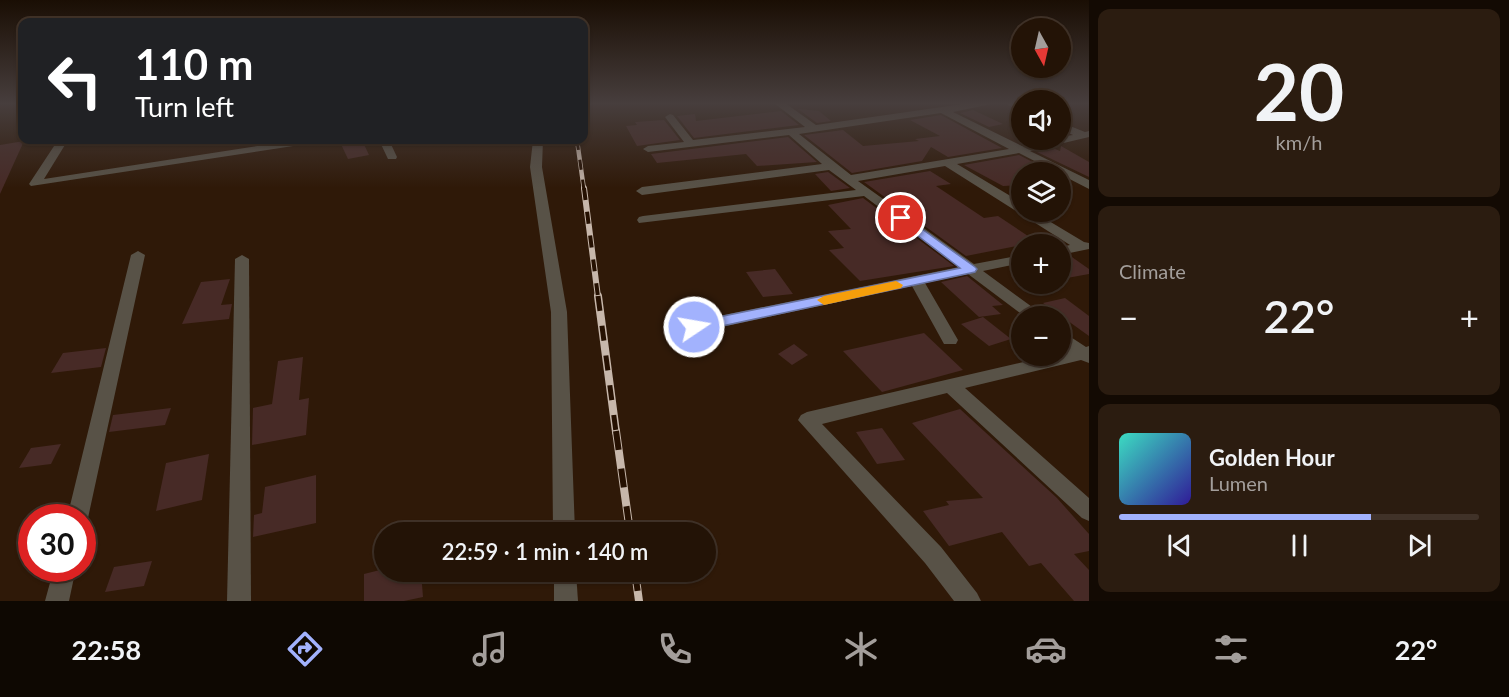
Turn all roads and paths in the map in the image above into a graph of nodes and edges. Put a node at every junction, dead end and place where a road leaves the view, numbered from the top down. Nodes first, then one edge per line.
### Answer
1 (681, 131) edge
2 (798, 131) edge
3 (983, 131) edge
4 (790, 132) junction
5 (1086, 135) edge
6 (1071, 138) edge
7 (690, 143) junction
8 (60, 144) edge
9 (270, 144) edge
10 (386, 144) edge
11 (538, 144) edge
12 (1011, 145) edge
13 (648, 149) dead end
14 (1020, 150) joint
15 (392, 157) dead end
16 (948, 163) junction
17 (831, 166) junction
18 (848, 179) junction
19 (1089, 185) edge
20 (642, 191) dead end
21 (866, 192) junction
22 (1011, 202) edge
23 (643, 220) dead end
24 (1044, 222) edge
25 (1086, 246) edge
26 (1071, 249) edge
27 (138, 255) dead end
28 (242, 259) dead end
29 (1011, 261) edge
30 (971, 269) junction
31 (917, 281) junction
32 (1021, 306) edge
33 (694, 327) dead end
34 (950, 340) dead end
35 (1071, 343) edge
36 (1087, 354) edge
37 (950, 385) junction
38 (80, 504) edge
39 (1089, 512) edge
40 (564, 522) edge
41 (62, 582) edge
42 (565, 582) edge
43 (57, 601) edge
44 (239, 601) edge
45 (566, 601) edge
46 (969, 601) edge

1 - 7 street
2 - 4 street
3 - 12 street
4 - 7 street
4 - 17 street
5 - 6 street
7 - 13 street
8 - 9 street
10 - 15 street
11 - 40 street
14 - 16 street
14 - 19 street
16 - 18 street
16 - 22 street
17 - 18 street
17 - 20 street
18 - 21 street
21 - 23 street
21 - 30 street
24 - 25 street
25 - 26 street
27 - 38 street
28 - 44 street
29 - 30 street
30 - 31 street
30 - 32 street
31 - 33 street
31 - 34 street
35 - 36 street
36 - 37 street
37 - 39 street
37 - 46 street
41 - 43 street
42 - 45 street

